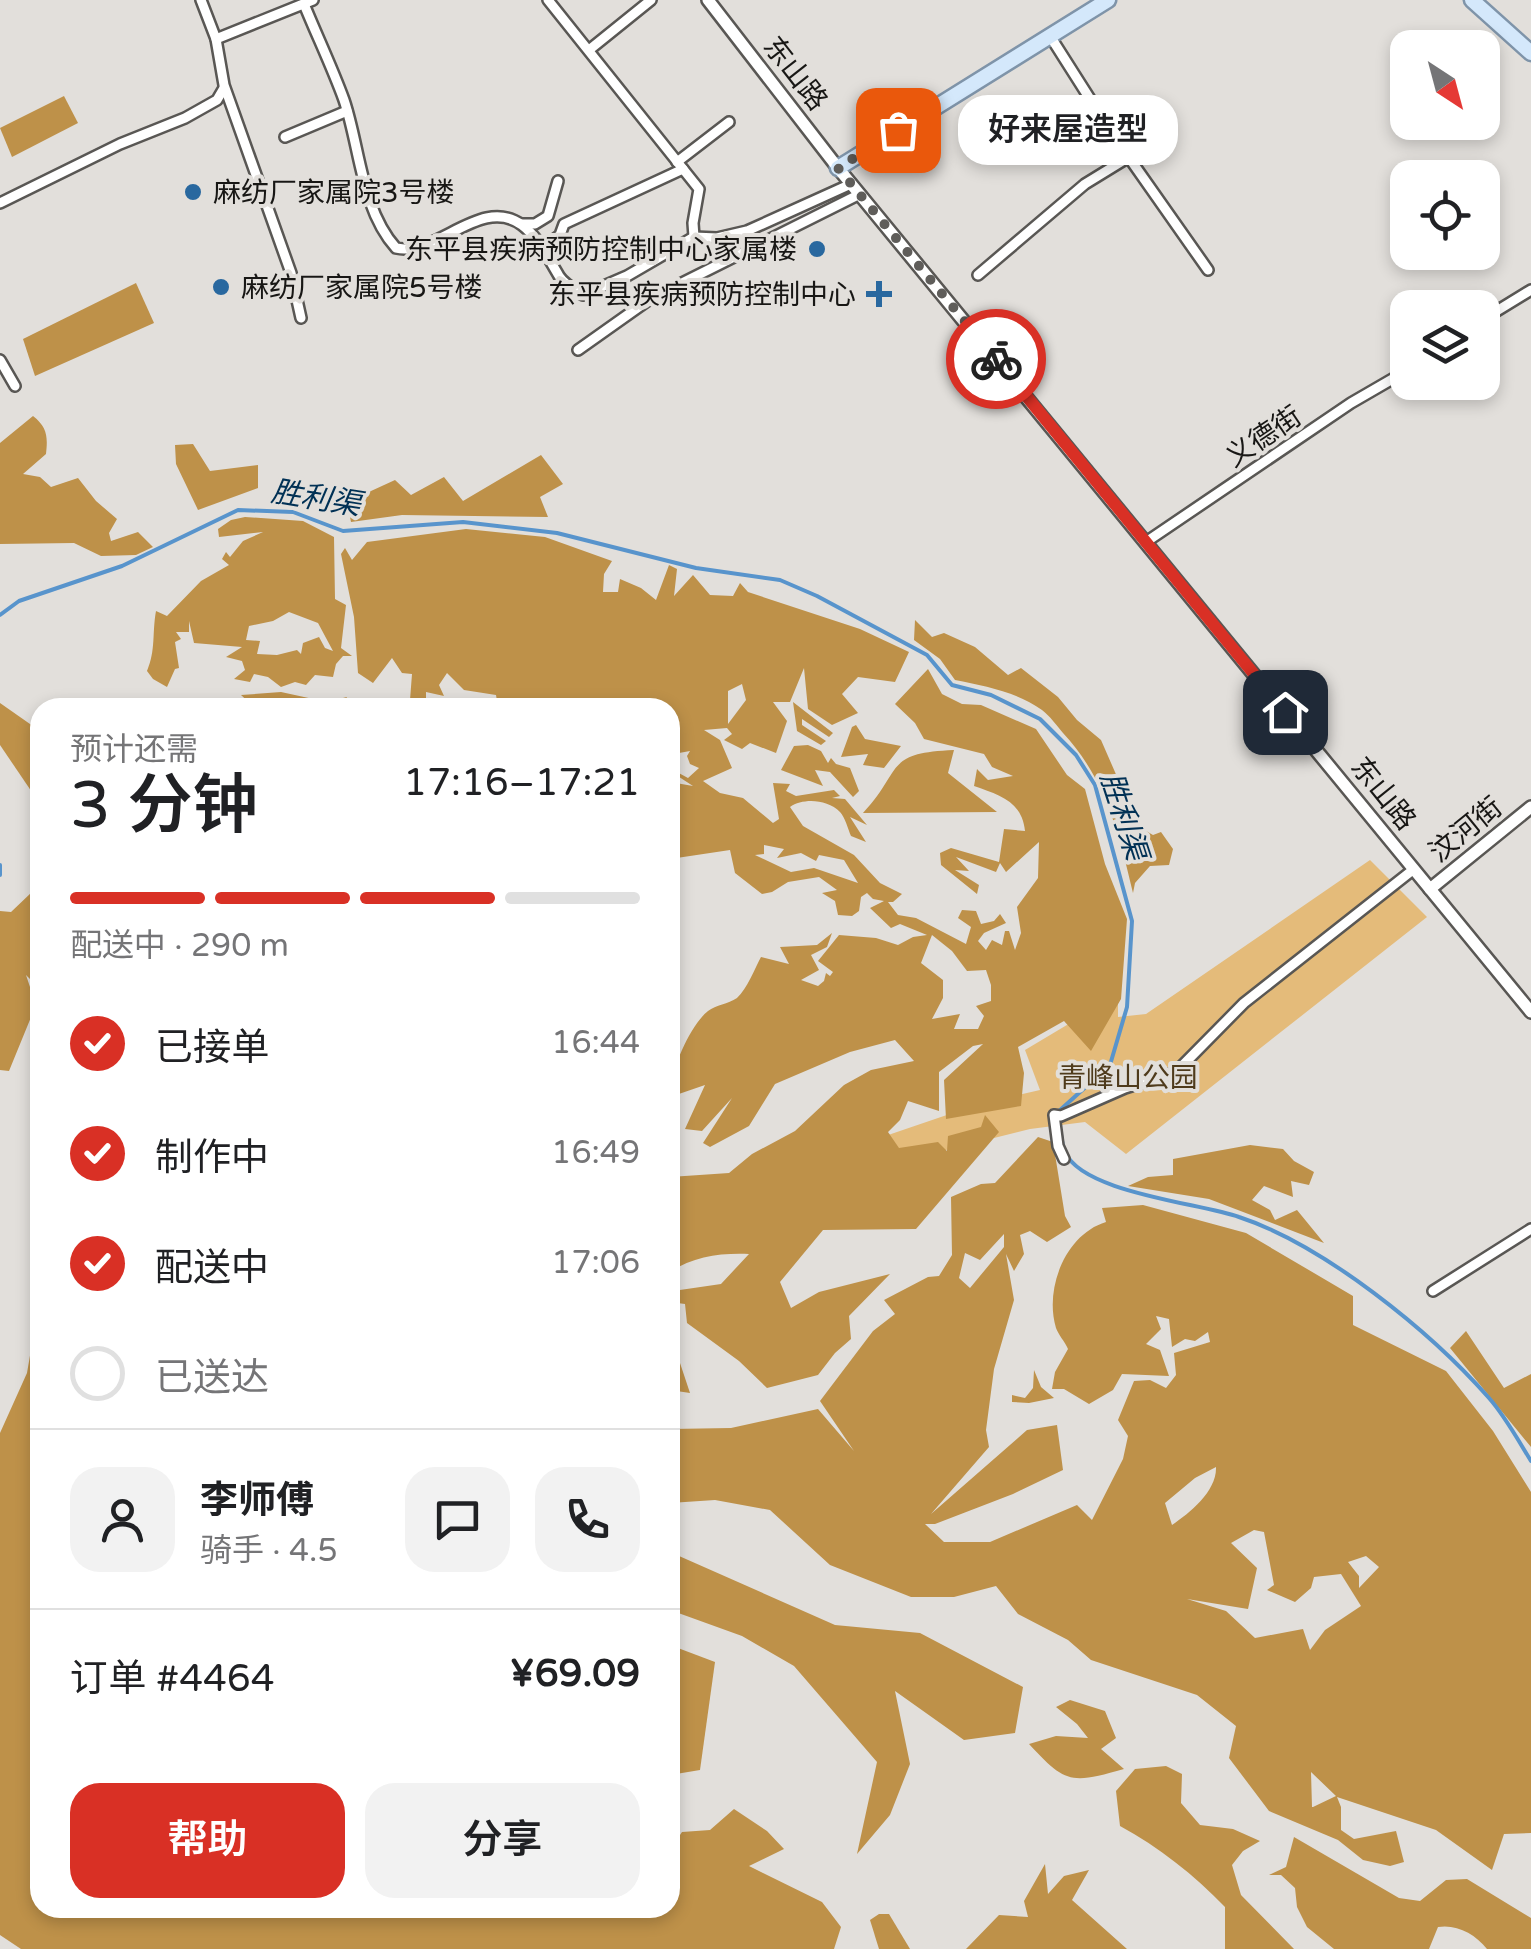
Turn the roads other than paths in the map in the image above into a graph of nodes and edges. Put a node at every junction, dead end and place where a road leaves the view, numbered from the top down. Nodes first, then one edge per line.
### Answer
1 (202, 0) edge
2 (548, 0) edge
3 (652, 0) edge
4 (708, 0) edge
5 (1108, 0) edge
6 (1472, 0) edge
7 (309, 2) edge
8 (1086, 5) edge
9 (1049, 34) junction
10 (216, 39) junction
11 (589, 50) junction
12 (1531, 53) edge
13 (224, 85) junction
14 (347, 111) junction
15 (729, 122) dead end
16 (285, 137) dead end
17 (1129, 157) junction
18 (680, 166) junction
19 (838, 168) junction
20 (558, 181) dead end
21 (856, 189) junction
22 (0, 203) edge
23 (522, 224) junction
24 (694, 236) junction
25 (548, 256) junction
26 (1208, 270) dead end
27 (978, 275) dead end
28 (1531, 290) edge
29 (1500, 309) edge
30 (301, 318) dead end
31 (578, 350) dead end
32 (0, 360) edge
33 (1390, 380) edge
34 (15, 386) dead end
35 (1146, 542) junction
36 (1531, 807) edge
37 (1414, 870) junction
38 (1430, 889) junction
39 (1531, 1012) edge
40 (1064, 1159) dead end
41 (1531, 1230) edge
42 (1433, 1291) dead end

1 - 10 street
2 - 11 street
3 - 11 street
4 - 19 street, 东山路
5 - 8 main road
6 - 12 main road
7 - 10 street
7 - 14 street
8 - 9 main road
9 - 17 street
9 - 19 main road
10 - 13 street
11 - 18 street
13 - 22 street
13 - 30 street
14 - 16 street
14 - 23 street
15 - 18 street
17 - 26 street
17 - 27 street
18 - 24 street
18 - 25 street
19 - 21 street, 东山路
20 - 23 street
21 - 24 street
21 - 31 street
21 - 35 street, 东山路
23 - 25 street
24 - 25 street
28 - 29 street
32 - 34 street
33 - 35 street, 义德街
35 - 37 street, 东山路
36 - 38 street, 汶河街
37 - 38 street, 东山路
37 - 40 street
38 - 39 street, 东山路
41 - 42 street

